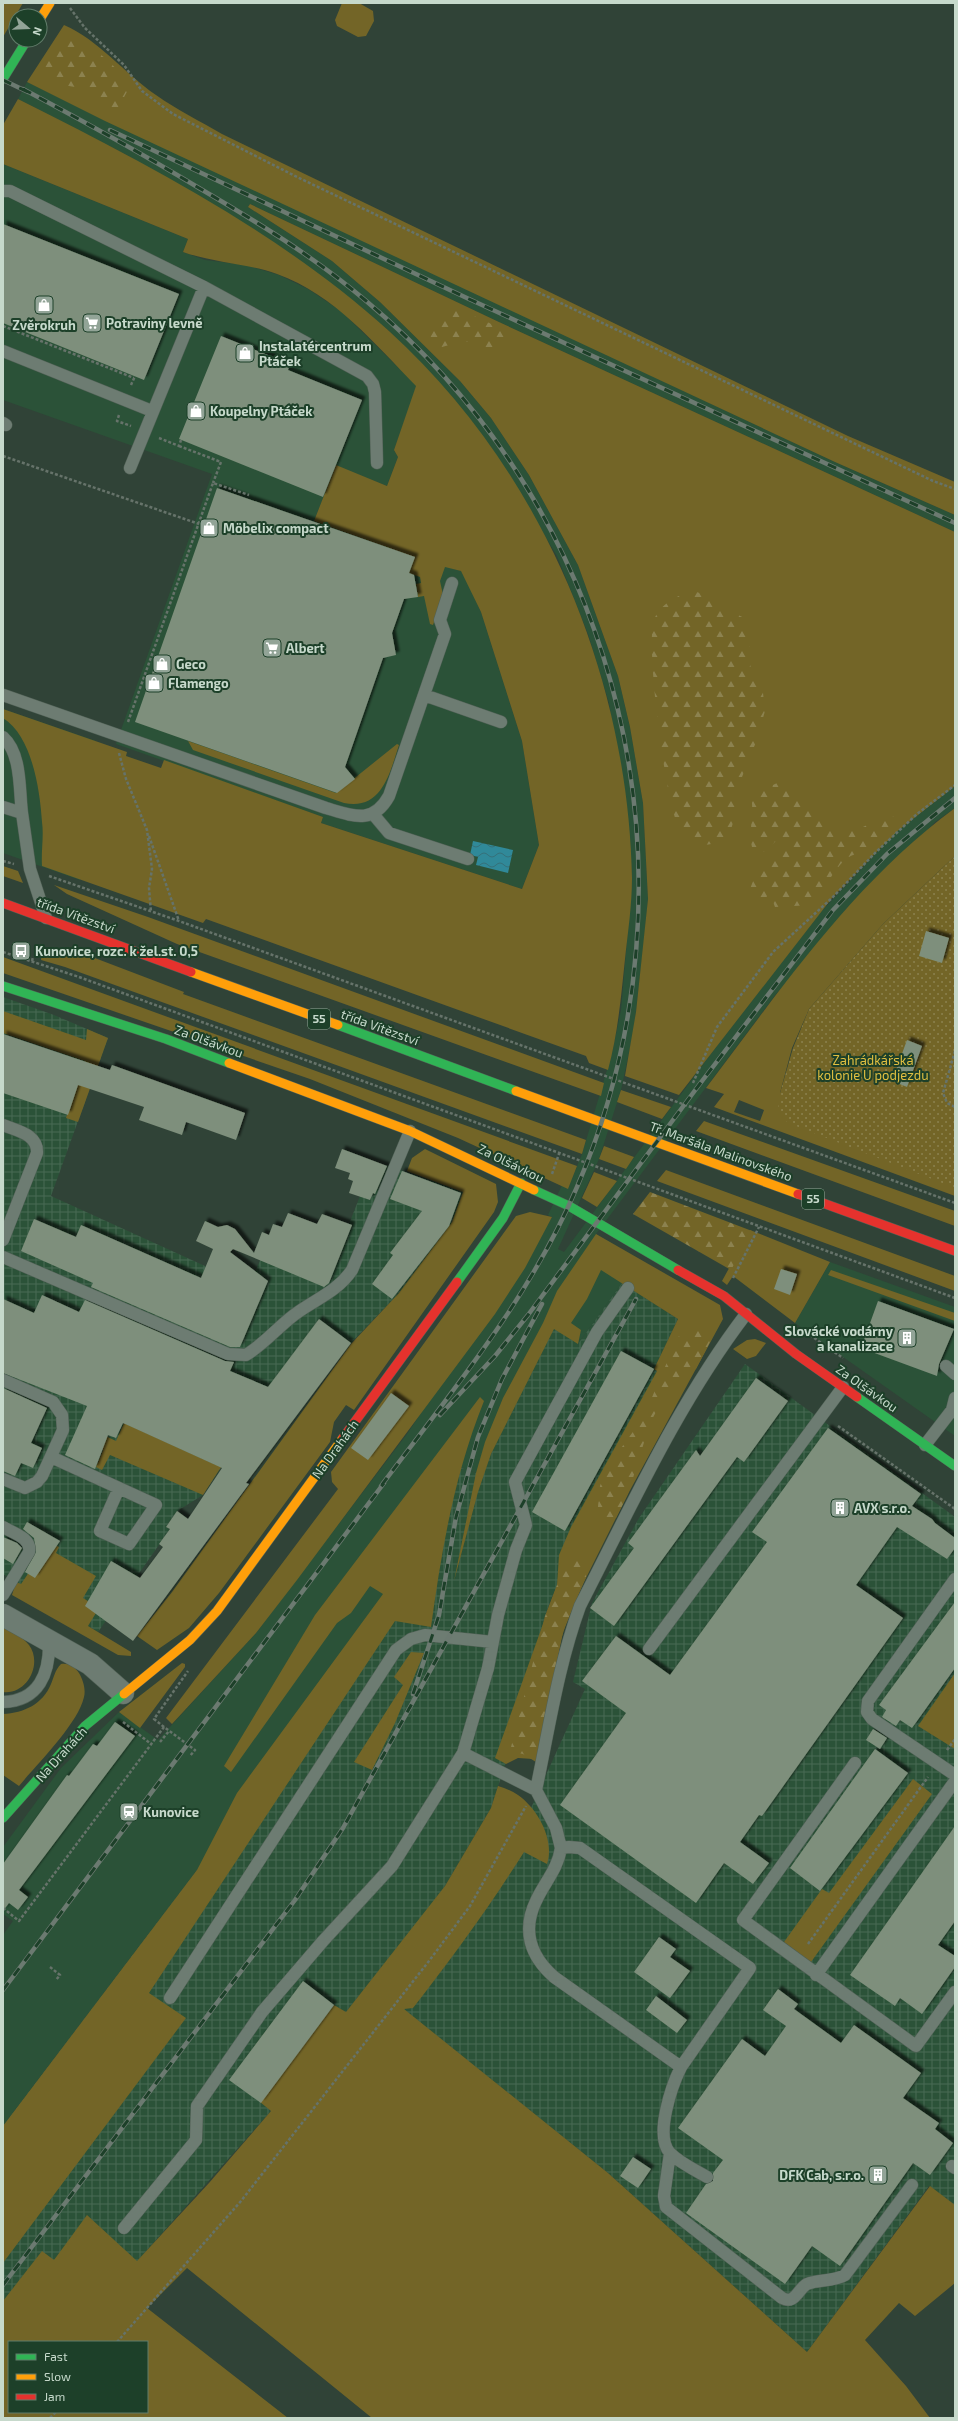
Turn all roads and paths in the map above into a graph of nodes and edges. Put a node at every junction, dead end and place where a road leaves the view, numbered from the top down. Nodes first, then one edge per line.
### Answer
1 (67, 5) dead end
2 (22, 48) edge
3 (3, 79) edge
4 (3, 191) edge
5 (204, 287) junction
6 (3, 326) edge
7 (3, 351) edge
8 (134, 378) dead end
9 (152, 412) junction
10 (178, 446) dead end
11 (3, 456) edge
12 (377, 463) dead end
13 (130, 468) dead end
14 (213, 483) junction
15 (955, 489) edge
16 (249, 495) dead end
17 (199, 524) junction
18 (452, 583) dead end
19 (3, 695) edge
20 (424, 695) junction
21 (501, 722) dead end
22 (3, 737) edge
23 (123, 737) junction
24 (955, 785) edge
25 (3, 807) edge
26 (22, 813) junction
27 (373, 814) junction
28 (147, 830) junction
29 (468, 859) dead end
30 (30, 869) junction
31 (3, 903) edge
32 (151, 912) junction
33 (46, 918) junction
34 (179, 921) junction
35 (3, 952) edge
36 (33, 957) dead end
37 (32, 961) junction
38 (3, 986) edge
39 (955, 1051) edge
40 (693, 1083) dead end
41 (955, 1107) edge
42 (3, 1125) edge
43 (410, 1131) junction
44 (635, 1134) joint
45 (559, 1154) junction
46 (550, 1180) dead end
47 (521, 1183) junction
48 (955, 1203) edge
49 (760, 1227) junction
50 (3, 1240) edge
51 (955, 1251) edge
52 (3, 1257) edge
53 (628, 1288) dead end
54 (724, 1296) junction
55 (955, 1298) edge
56 (746, 1314) junction
57 (3, 1380) edge
58 (843, 1387) junction
59 (955, 1398) edge
60 (954, 1411) edge
61 (838, 1426) dead end
62 (925, 1445) junction
63 (51, 1457) junction
64 (955, 1466) edge
65 (3, 1480) edge
66 (119, 1488) junction
67 (955, 1509) edge
68 (3, 1527) edge
69 (955, 1579) edge
70 (3, 1596) edge
71 (3, 1614) edge
72 (49, 1641) junction
73 (493, 1642) junction
74 (181, 1647) junction
75 (650, 1649) dead end
76 (123, 1693) junction
77 (3, 1702) edge
78 (106, 1708) junction
79 (164, 1727) junction
80 (169, 1731) junction
81 (955, 1739) edge
82 (160, 1742) dead end
83 (151, 1744) junction
84 (463, 1753) junction
85 (190, 1756) dead end
86 (855, 1763) dead end
87 (937, 1763) junction
88 (955, 1775) edge
89 (955, 1781) edge
90 (536, 1790) junction
91 (3, 1818) edge
92 (561, 1848) junction
93 (3, 1908) edge
94 (808, 1944) dead end
95 (50, 1967) dead end
96 (816, 1975) junction
97 (56, 1980) dead end
98 (955, 1992) edge
99 (170, 1998) dead end
100 (681, 2067) junction
101 (670, 2153) junction
102 (707, 2177) dead end
103 (912, 2185) dead end
104 (124, 2228) dead end
105 (118, 2341) edge

1 - 15 path
2 - 3 street
4 - 5 lane
5 - 9 lane
5 - 12 lane
6 - 8 path
7 - 9 lane
9 - 13 lane
10 - 14 path
11 - 17 path
14 - 16 path
14 - 17 path
17 - 23 path
18 - 20 lane
19 - 23 lane
20 - 21 lane
20 - 27 lane
22 - 26 lane
23 - 27 lane
23 - 28 path
24 - 40 path
25 - 26 lane
26 - 30 lane
27 - 29 lane
28 - 32 path
28 - 34 path
30 - 32 path
30 - 33 lane
31 - 33 street, třída Vítězství / 55
32 - 34 path
33 - 44 street, třída Vítězství / 55
34 - 48 path
35 - 37 path
36 - 37 path
37 - 45 path
38 - 43 street, Za Olšávkou
39 - 41 path
42 - 50 lane
43 - 47 street, Za Olšávkou
43 - 52 lane
44 - 51 street, Tř. Maršála Malinovského / 55
45 - 46 path
45 - 49 path
47 - 54 street, Za Olšávkou
47 - 74 street, Na Drahách
49 - 54 path
49 - 55 path
53 - 73 lane
54 - 56 street, Za Olšávkou
56 - 58 street, Za Olšávkou
56 - 90 lane
57 - 63 lane
58 - 62 street, Za Olšávkou
58 - 75 lane
59 - 60 lane
60 - 62 lane
61 - 67 path
62 - 64 street, Za Olšávkou
63 - 65 lane
63 - 66 lane
66 - 66 lane
68 - 70 lane
69 - 87 lane
71 - 72 street
72 - 76 street
72 - 77 lane
73 - 84 lane
73 - 99 lane
74 - 76 street, Na Drahách
74 - 79 path
76 - 78 street, Na Drahách
78 - 83 path
78 - 91 street, Na Drahách
79 - 80 path
79 - 83 path
80 - 82 path
80 - 85 path
81 - 87 path
83 - 93 path
84 - 90 lane
84 - 104 lane
86 - 96 lane
87 - 88 lane
87 - 94 path
89 - 96 lane
90 - 92 lane
90 - 105 path
92 - 100 lane
92 - 100 lane
95 - 97 path
96 - 98 lane
100 - 101 lane
101 - 102 lane
101 - 103 lane

